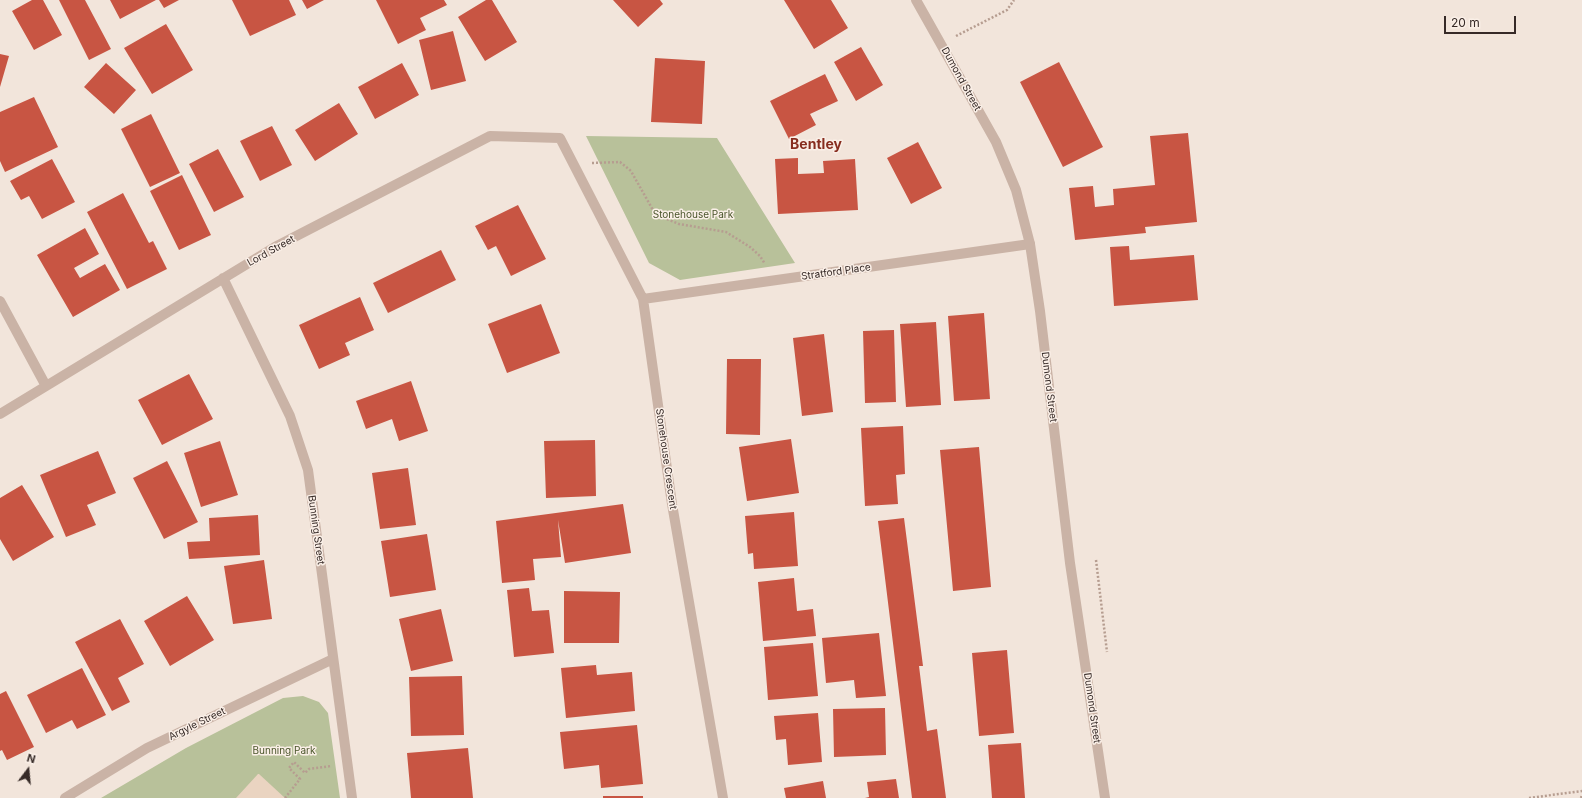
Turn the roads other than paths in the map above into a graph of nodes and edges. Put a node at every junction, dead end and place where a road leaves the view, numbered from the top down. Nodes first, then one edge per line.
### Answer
1 (916, 0) edge
2 (560, 138) joint
3 (1030, 244) junction
4 (223, 278) junction
5 (643, 299) junction
6 (0, 301) edge
7 (46, 386) junction
8 (0, 414) edge
9 (333, 658) junction
10 (66, 798) edge
11 (352, 798) edge
12 (722, 798) edge
13 (1105, 798) edge

1 - 3 street, Dumond Street
2 - 4 street, Lord Street
2 - 5 street, Stonehouse Crescent
3 - 5 street, Stratford Place
3 - 13 street, Dumond Street
4 - 7 street, Lord Street
4 - 9 street, Bunning Street
5 - 12 street, Stonehouse Crescent
6 - 7 street
7 - 8 street, Lord Street
9 - 10 street, Argyle Street
9 - 11 street, Bunning Street

